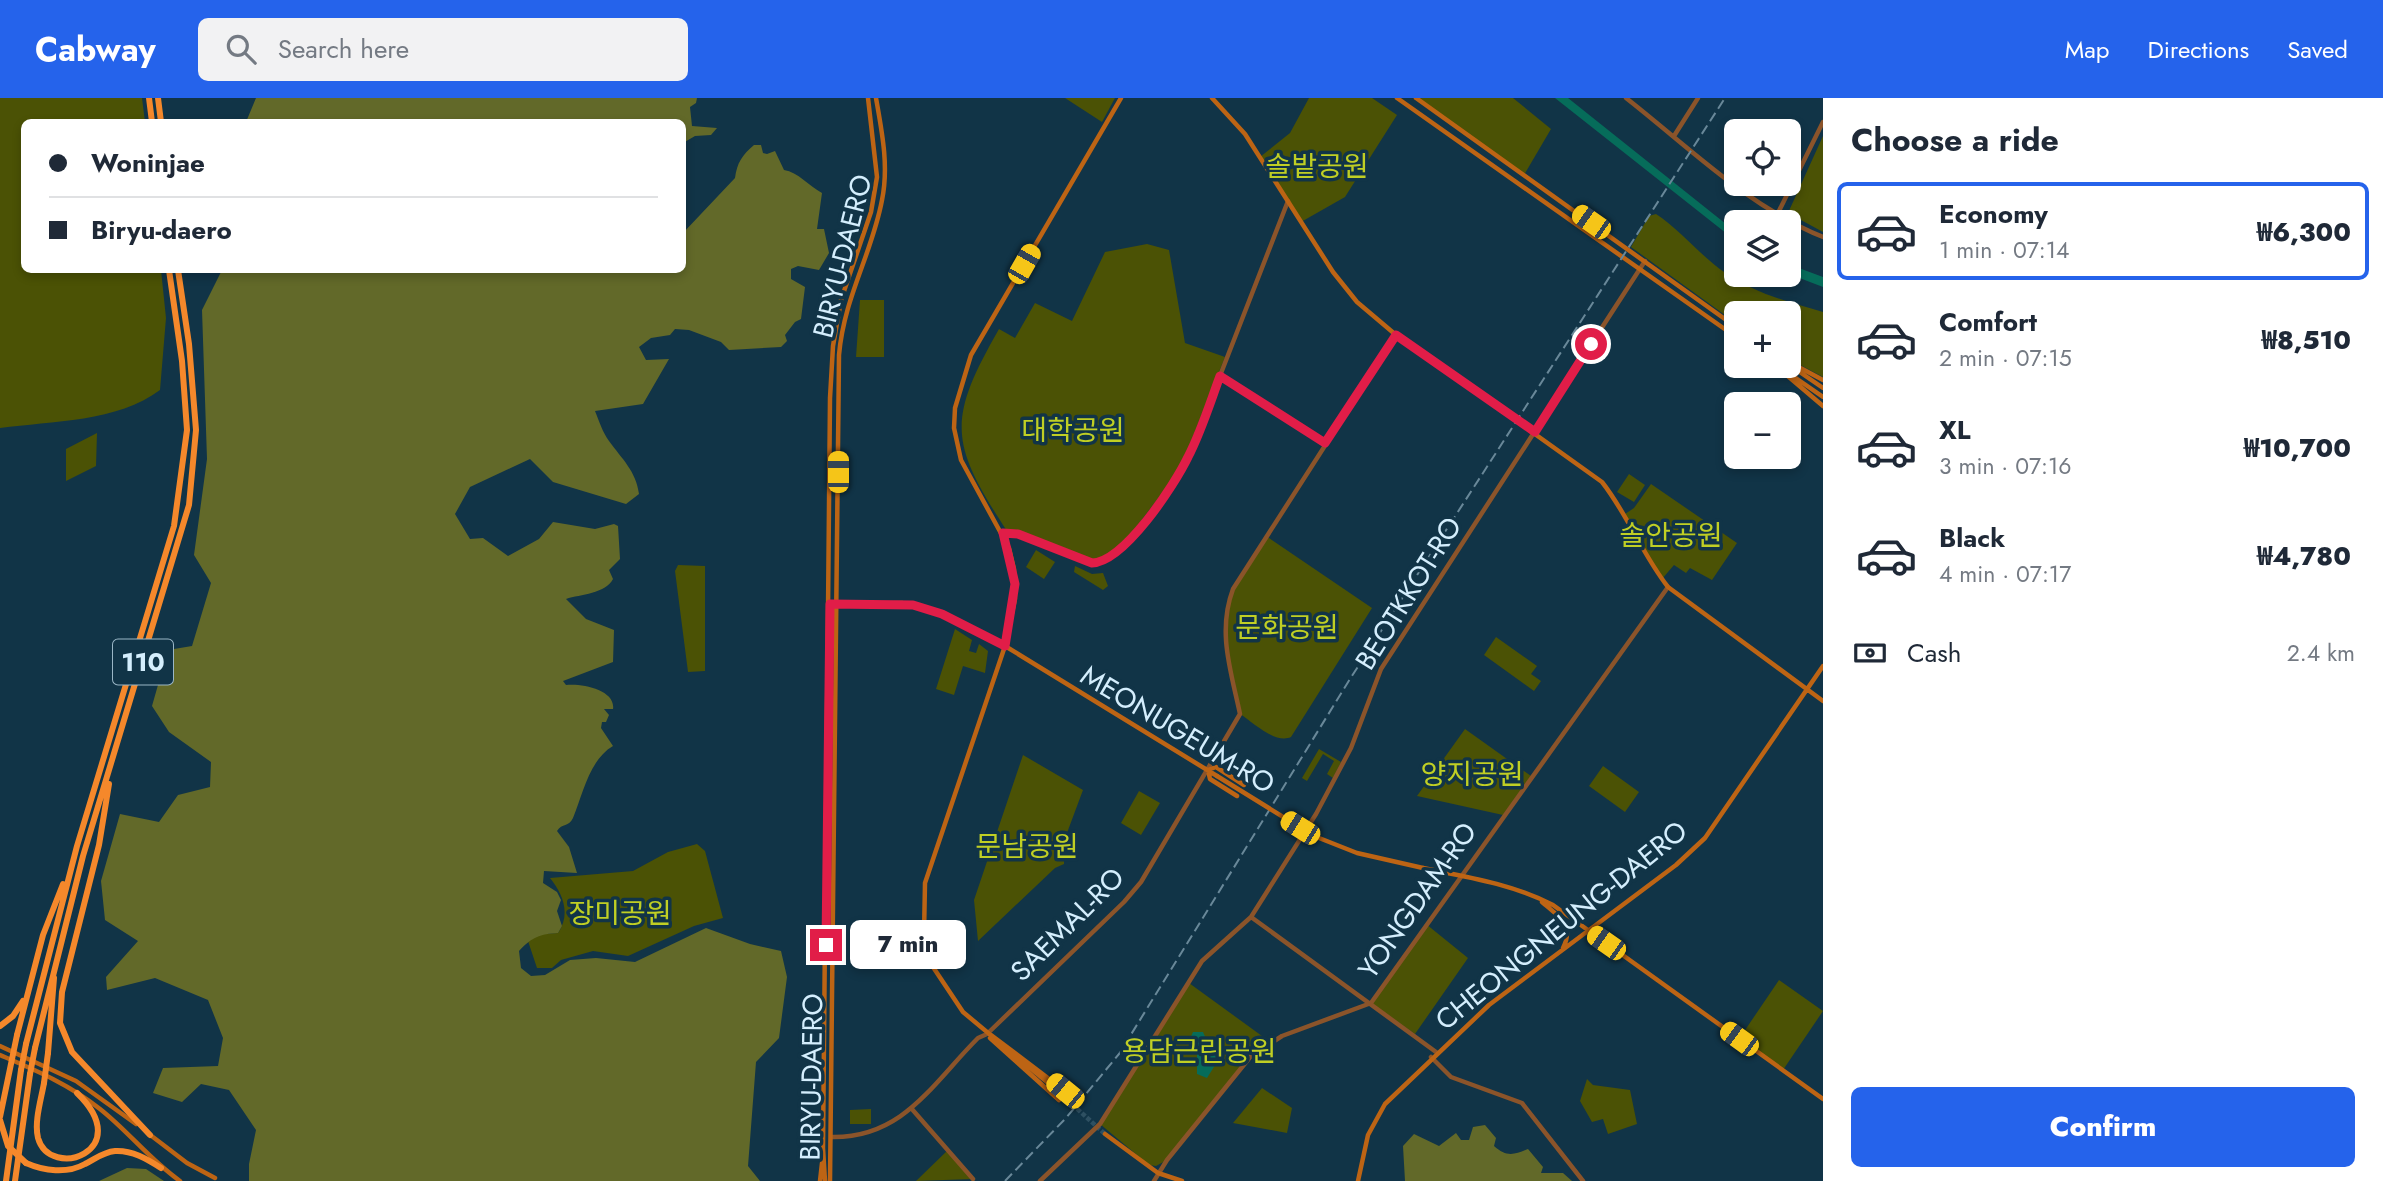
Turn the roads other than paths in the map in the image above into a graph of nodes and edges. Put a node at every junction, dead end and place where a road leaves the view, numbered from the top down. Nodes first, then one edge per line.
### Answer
1 (149, 98) edge
2 (158, 98) edge
3 (868, 98) edge
4 (876, 98) edge
5 (1121, 98) edge
6 (1212, 98) edge
7 (1397, 98) edge
8 (1416, 98) edge
9 (1626, 98) edge
10 (1698, 98) edge
11 (152, 119) edge
12 (161, 119) edge
13 (1823, 122) edge
14 (1674, 136) junction
15 (1288, 201) junction
16 (1770, 210) edge
17 (1779, 210) edge
18 (1801, 226) edge
19 (1823, 237) edge
20 (1645, 261) junction
21 (1639, 269) junction
22 (169, 273) edge
23 (178, 273) edge
24 (1724, 318) edge
25 (1724, 329) edge
26 (1396, 335) junction
27 (1801, 369) edge
28 (1801, 373) edge
29 (1220, 376) junction
30 (1791, 378) edge
31 (1795, 378) edge
32 (1823, 380) edge
33 (1823, 388) edge
34 (1823, 397) edge
35 (1823, 406) edge
36 (1535, 432) junction
37 (1325, 443) junction
38 (1003, 533) junction
39 (1668, 587) junction
40 (830, 604) junction
41 (838, 604) junction
42 (1005, 646) junction
43 (1823, 666) edge
44 (1807, 690) junction
45 (1823, 701) edge
46 (112, 765) junction
47 (1208, 769) junction
48 (1244, 785) dead end
49 (1237, 796) dead end
50 (77, 846) junction
51 (1460, 875) junction
52 (1537, 896) junction
53 (1251, 916) junction
54 (1588, 931) junction
55 (1562, 950) junction
56 (57, 955) junction
57 (31, 983) junction
58 (1371, 1003) junction
59 (0, 1026) edge
60 (987, 1034) junction
61 (0, 1046) edge
62 (1436, 1052) junction
63 (0, 1055) edge
64 (1431, 1057) junction
65 (1052, 1087) tunnel mouth
66 (1065, 1091) dead end
67 (78, 1093) junction
68 (1823, 1099) edge
69 (1059, 1100) dead end
70 (911, 1108) junction
71 (0, 1118) edge
72 (1105, 1134) tunnel mouth
73 (150, 1135) junction
74 (832, 1137) junction
75 (161, 1168) junction
76 (1158, 1173) junction
77 (215, 1178) dead end
78 (973, 1179) edge
79 (6, 1181) edge
80 (15, 1181) edge
81 (180, 1181) edge
82 (827, 1181) edge
83 (1040, 1181) edge
84 (1154, 1181) edge
85 (1182, 1181) edge
86 (1358, 1181) edge
87 (1583, 1181) edge

1 - 11 highway
2 - 12 highway
3 - 40 main road, BIRYU-DAERO
4 - 41 main road, BIRYU-DAERO
5 - 38 main road
6 - 15 main road
7 - 21 main road
8 - 20 main road
9 - 14 street
10 - 14 street
13 - 17 street
14 - 16 street
15 - 26 main road
15 - 29 street
18 - 19 street
20 - 21 street, BEOTKKOT-RO
20 - 24 main road
21 - 25 main road
21 - 36 street, BEOTKKOT-RO
22 - 50 highway, 110
23 - 46 highway, 110
26 - 36 main road
26 - 37 street, SAEMAL-RO
27 - 32 main road
28 - 33 main road
29 - 37 street
29 - 38 street
30 - 35 main road
31 - 34 main road
36 - 39 main road
36 - 53 street, BEOTKKOT-RO
37 - 47 street, SAEMAL-RO
38 - 42 main road
39 - 44 main road
39 - 51 street, YONGDAM-RO
40 - 41 main road, MEONUGEUM-RO
40 - 82 main road, BIRYU-DAERO
41 - 42 main road, MEONUGEUM-RO
41 - 74 main road, BIRYU-DAERO
42 - 47 main road, MEONUGEUM-RO
42 - 60 main road
43 - 44 main road, CHEONGNEUNG-DAERO
44 - 45 main road
44 - 54 main road, CHEONGNEUNG-DAERO
46 - 56 highway, 110
46 - 73 highway
47 - 48 main road
47 - 49 main road
47 - 51 main road, MEONUGEUM-RO, bridge
47 - 60 street, SAEMAL-RO
50 - 57 highway
50 - 79 highway, 110, bridge
51 - 52 main road, MEONUGEUM-RO
51 - 58 street, YONGDAM-RO
52 - 54 main road, MEONUGEUM-RO
52 - 55 main road
53 - 58 street
53 - 83 street, BEOTKKOT-RO
54 - 55 main road, CHEONGNEUNG-DAERO
54 - 68 main road, MEONUGEUM-RO
55 - 62 main road, CHEONGNEUNG-DAERO
56 - 67 highway, bridge
56 - 80 highway, 110, bridge
57 - 59 highway
57 - 71 highway, bridge
58 - 62 street
58 - 76 street, YONGDAM-RO
60 - 65 main road
60 - 66 main road
60 - 69 main road
60 - 70 street, SAEMAL-RO
61 - 73 main road
62 - 64 main road, CHEONGNEUNG-DAERO
63 - 67 main road
64 - 86 main road, CHEONGNEUNG-DAERO
64 - 87 street
67 - 75 main road
70 - 74 street, SAEMAL-RO
70 - 78 street
71 - 75 highway, bridge
72 - 76 main road
73 - 77 main road
74 - 82 main road, BIRYU-DAERO
75 - 81 main road
76 - 84 street, YONGDAM-RO
76 - 85 main road

